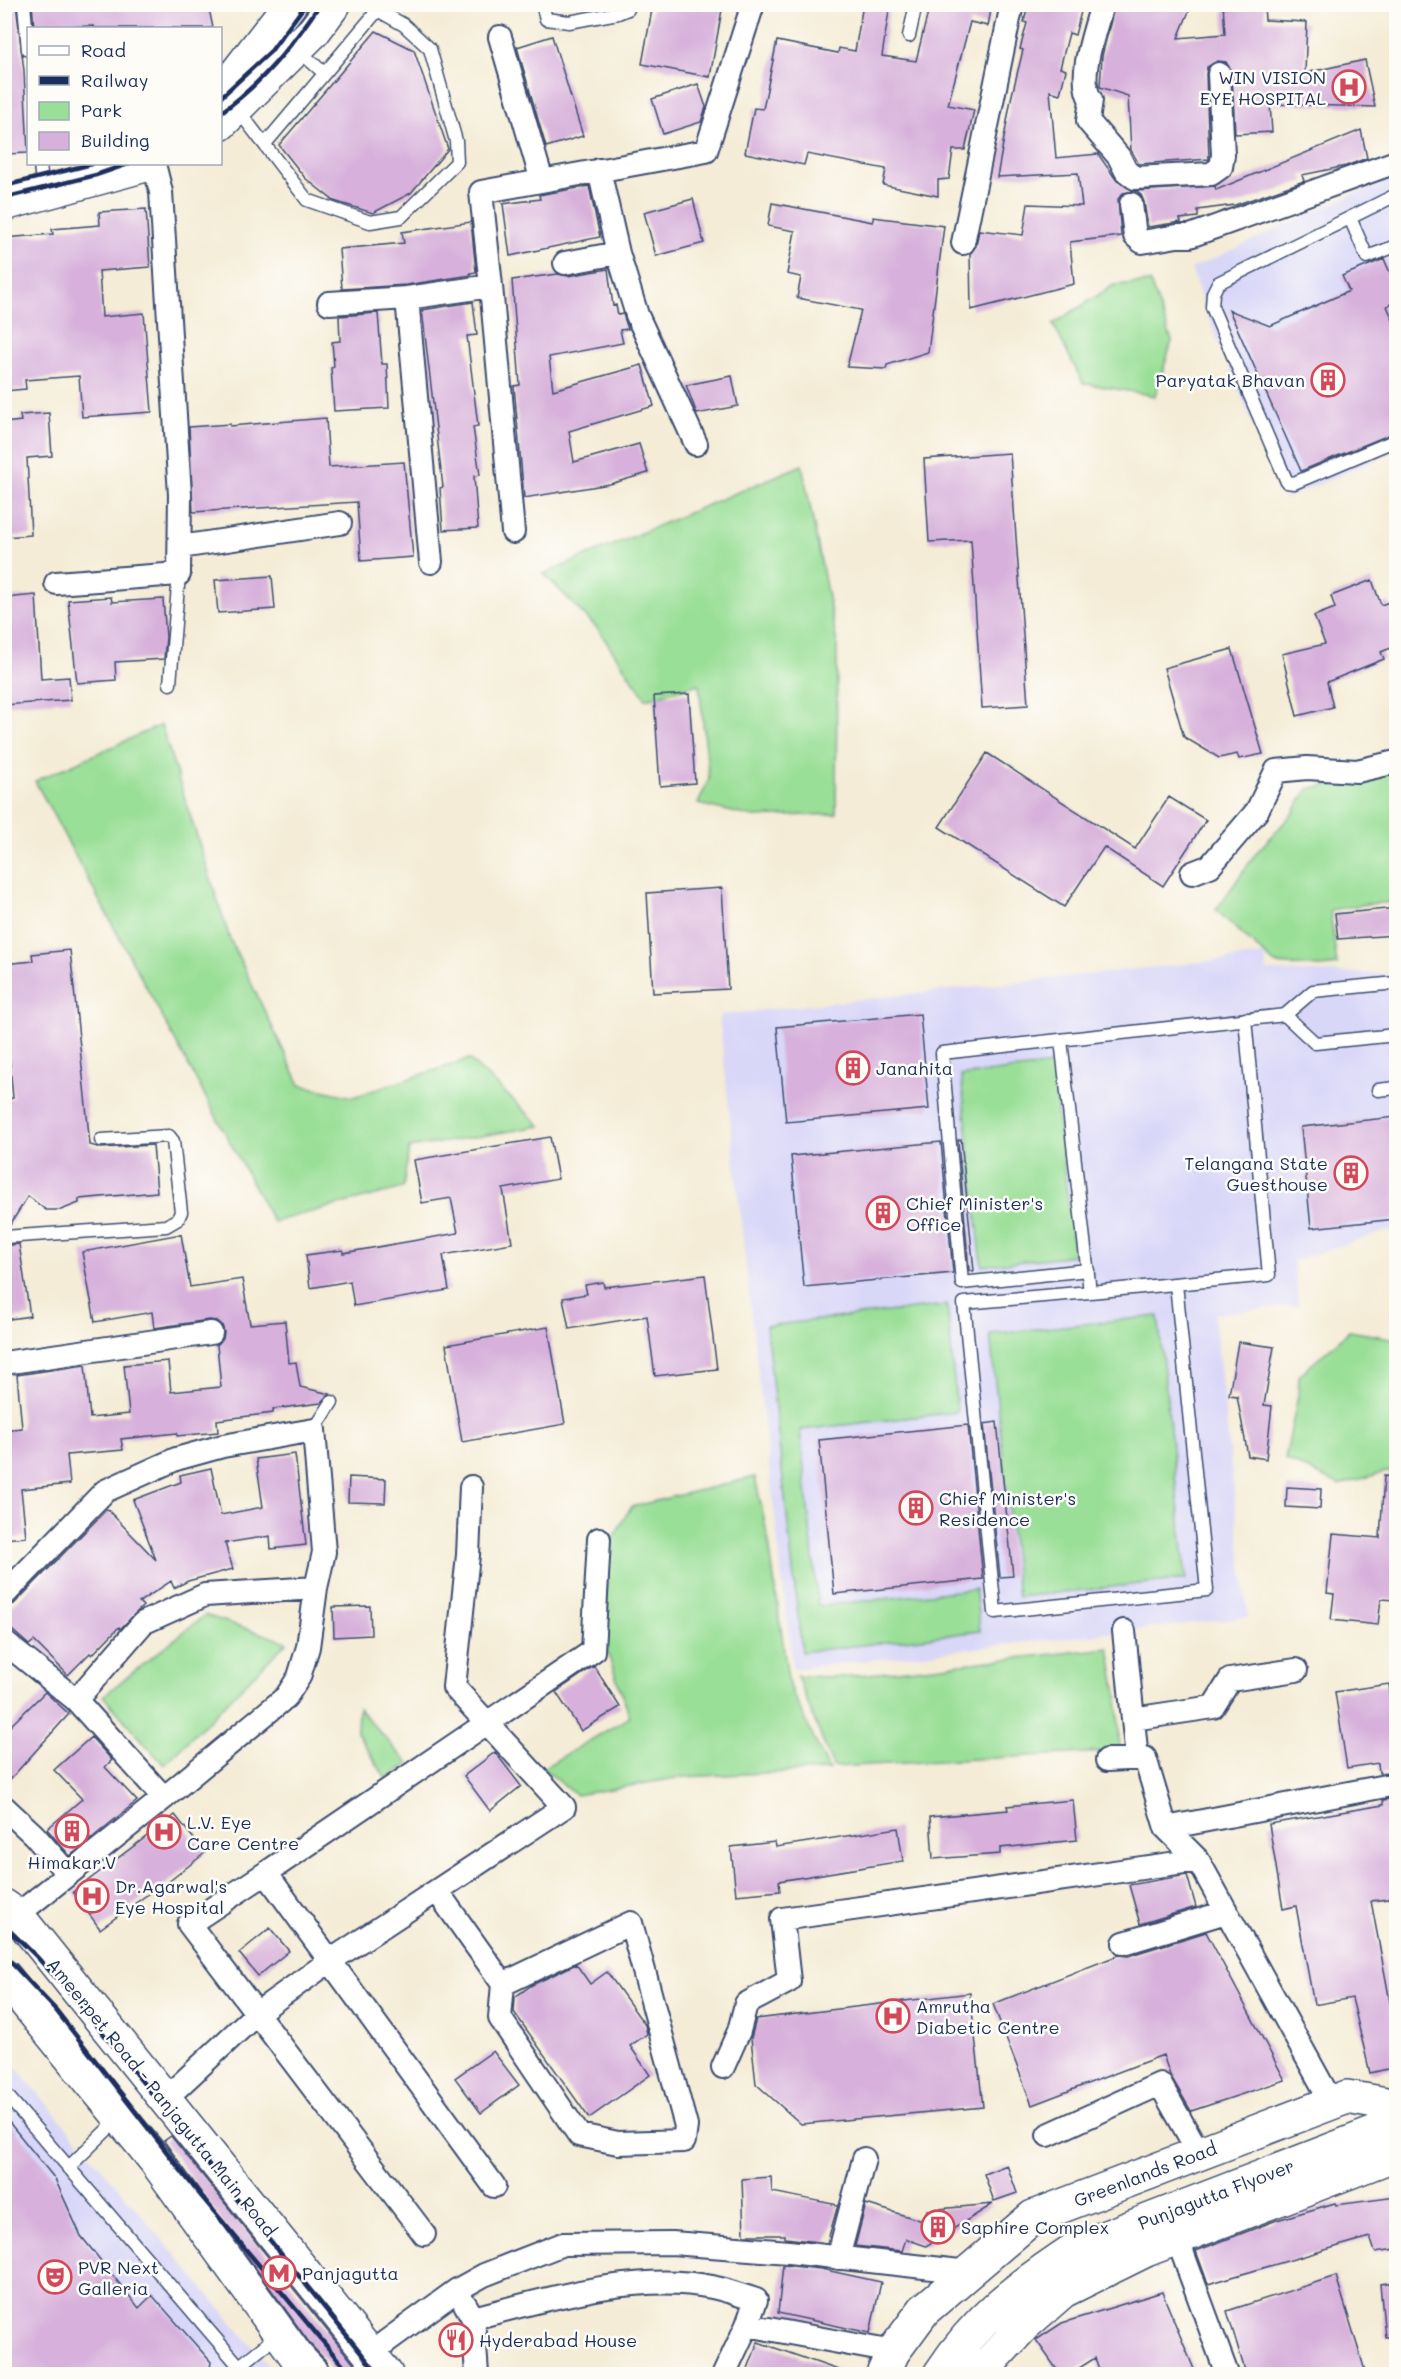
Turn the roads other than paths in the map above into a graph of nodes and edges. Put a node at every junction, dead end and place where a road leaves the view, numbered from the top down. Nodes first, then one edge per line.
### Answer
1 (24, 4) edge
2 (290, 4) edge
3 (334, 4) edge
4 (542, 4) edge
5 (628, 4) edge
6 (753, 4) edge
7 (916, 4) edge
8 (1012, 4) edge
9 (1102, 4) edge
10 (372, 7) edge
11 (909, 36) dead end
12 (500, 37) dead end
13 (27, 38) edge
14 (297, 48) junction
15 (324, 73) junction
16 (1219, 74) dead end
17 (226, 108) edge
18 (265, 144) junction
19 (1396, 162) edge
20 (145, 165) edge
21 (154, 165) edge
22 (50, 167) edge
23 (599, 170) junction
24 (542, 181) junction
25 (4, 182) edge
26 (1396, 195) edge
27 (4, 204) edge
28 (1131, 204) dead end
29 (1350, 218) junction
30 (963, 243) dead end
31 (1396, 246) edge
32 (618, 253) junction
33 (565, 263) dead end
34 (491, 286) junction
35 (407, 298) junction
36 (329, 303) dead end
37 (1396, 440) edge
38 (696, 444) dead end
39 (340, 523) dead end
40 (513, 532) dead end
41 (180, 547) junction
42 (431, 562) dead end
43 (179, 574) junction
44 (56, 583) dead end
45 (170, 684) dead end
46 (1396, 762) edge
47 (1192, 873) dead end
48 (1396, 983) edge
49 (1285, 1015) junction
50 (1245, 1019) junction
51 (1396, 1035) edge
52 (1061, 1040) junction
53 (1396, 1088) edge
54 (1378, 1090) dead end
55 (101, 1140) dead end
56 (4, 1237) edge
57 (1088, 1270) junction
58 (1176, 1284) junction
59 (1090, 1292) junction
60 (211, 1333) dead end
61 (4, 1363) edge
62 (332, 1402) dead end
63 (314, 1430) junction
64 (471, 1487) dead end
65 (599, 1539) dead end
66 (316, 1588) junction
67 (4, 1595) edge
68 (1124, 1631) dead end
69 (4, 1641) edge
70 (1296, 1670) dead end
71 (76, 1700) junction
72 (1133, 1719) junction
73 (488, 1724) junction
74 (1137, 1759) junction
75 (1107, 1760) dead end
76 (1396, 1784) edge
77 (164, 1798) junction
78 (4, 1807) edge
79 (1166, 1828) junction
80 (1198, 1860) junction
81 (266, 1873) junction
82 (68, 1874) junction
83 (436, 1891) junction
84 (10, 1910) edge
85 (1226, 1912) junction
86 (1125, 1943) dead end
87 (330, 1961) junction
88 (4, 1976) edge
89 (503, 1984) junction
90 (257, 2013) junction
91 (723, 2067) dead end
92 (4, 2092) edge
93 (164, 2100) junction
94 (1332, 2103) junction
95 (1393, 2110) edge
96 (121, 2116) junction
97 (1048, 2135) dead end
98 (1199, 2153) junction
99 (1396, 2154) edge
100 (864, 2159) dead end
101 (68, 2168) junction
102 (494, 2186) dead end
103 (424, 2234) dead end
104 (1177, 2238) junction
105 (838, 2258) junction
106 (969, 2272) junction
107 (457, 2290) junction
108 (473, 2318) junction
109 (747, 2325) junction
110 (280, 2333) junction
111 (377, 2364) edge
112 (894, 2367) edge
113 (239, 2372) edge
114 (313, 2374) edge
115 (477, 2374) edge
116 (724, 2374) edge
117 (940, 2374) edge
118 (979, 2374) edge
119 (1227, 2374) edge

1 - 13 lane
2 - 17 main road
3 - 14 main road
4 - 5 lane
6 - 23 street
7 - 11 lane
8 - 30 street
9 - 16 street
10 - 15 lane
10 - 18 lane
12 - 24 street
14 - 15 lane
14 - 17 main road
15 - 18 lane
17 - 18 lane
19 - 28 street
20 - 27 main road
21 - 41 street
22 - 25 main road
23 - 24 street
23 - 32 street
24 - 34 street
26 - 29 lane
29 - 31 lane
29 - 37 lane
32 - 33 street
32 - 38 street
34 - 35 street
34 - 40 street
35 - 36 street
35 - 42 street
39 - 41 street
41 - 43 street
43 - 44 street
43 - 45 lane
46 - 47 street
48 - 49 lane
49 - 50 lane
49 - 51 lane
50 - 52 lane
50 - 58 lane
52 - 57 lane
52 - 57 lane
53 - 54 lane
55 - 56 lane
57 - 59 lane
58 - 59 lane
58 - 59 lane
60 - 61 street
62 - 63 lane
63 - 66 street
63 - 67 street
64 - 73 street
65 - 73 street
66 - 71 street
66 - 77 street
68 - 72 street
69 - 71 street
70 - 72 street
71 - 77 street
72 - 74 street
73 - 81 street
73 - 83 street
74 - 75 street
74 - 79 street
76 - 79 street
77 - 82 street
78 - 82 street
79 - 80 street
80 - 85 street
80 - 91 street
81 - 87 street
81 - 90 street
82 - 84 street
83 - 87 street
83 - 89 street
84 - 93 main road, Ameerpet Road - Panjagutta Main Road
85 - 86 street
85 - 94 street
87 - 90 street
87 - 102 street
88 - 96 main road
89 - 89 street
90 - 93 street
90 - 103 street
92 - 101 lane
93 - 111 main road, Ameerpet Road - Panjagutta Main Road
94 - 95 main road, Greenlands Road
94 - 98 main road, Greenlands Road
95 - 112 main road, Punjagutta Flyover
95 - 117 main road, Punjagutta Flyover
96 - 101 lane
96 - 110 main road
97 - 98 street
98 - 106 main road, Greenlands Road
99 - 104 main road
100 - 105 street
101 - 113 lane
104 - 118 main road
104 - 119 street
105 - 106 street
105 - 107 street
106 - 112 main road, Greenlands Road
107 - 108 street
107 - 111 street
108 - 109 street
108 - 115 street
109 - 112 street
109 - 116 street
110 - 113 lane
110 - 114 main road

